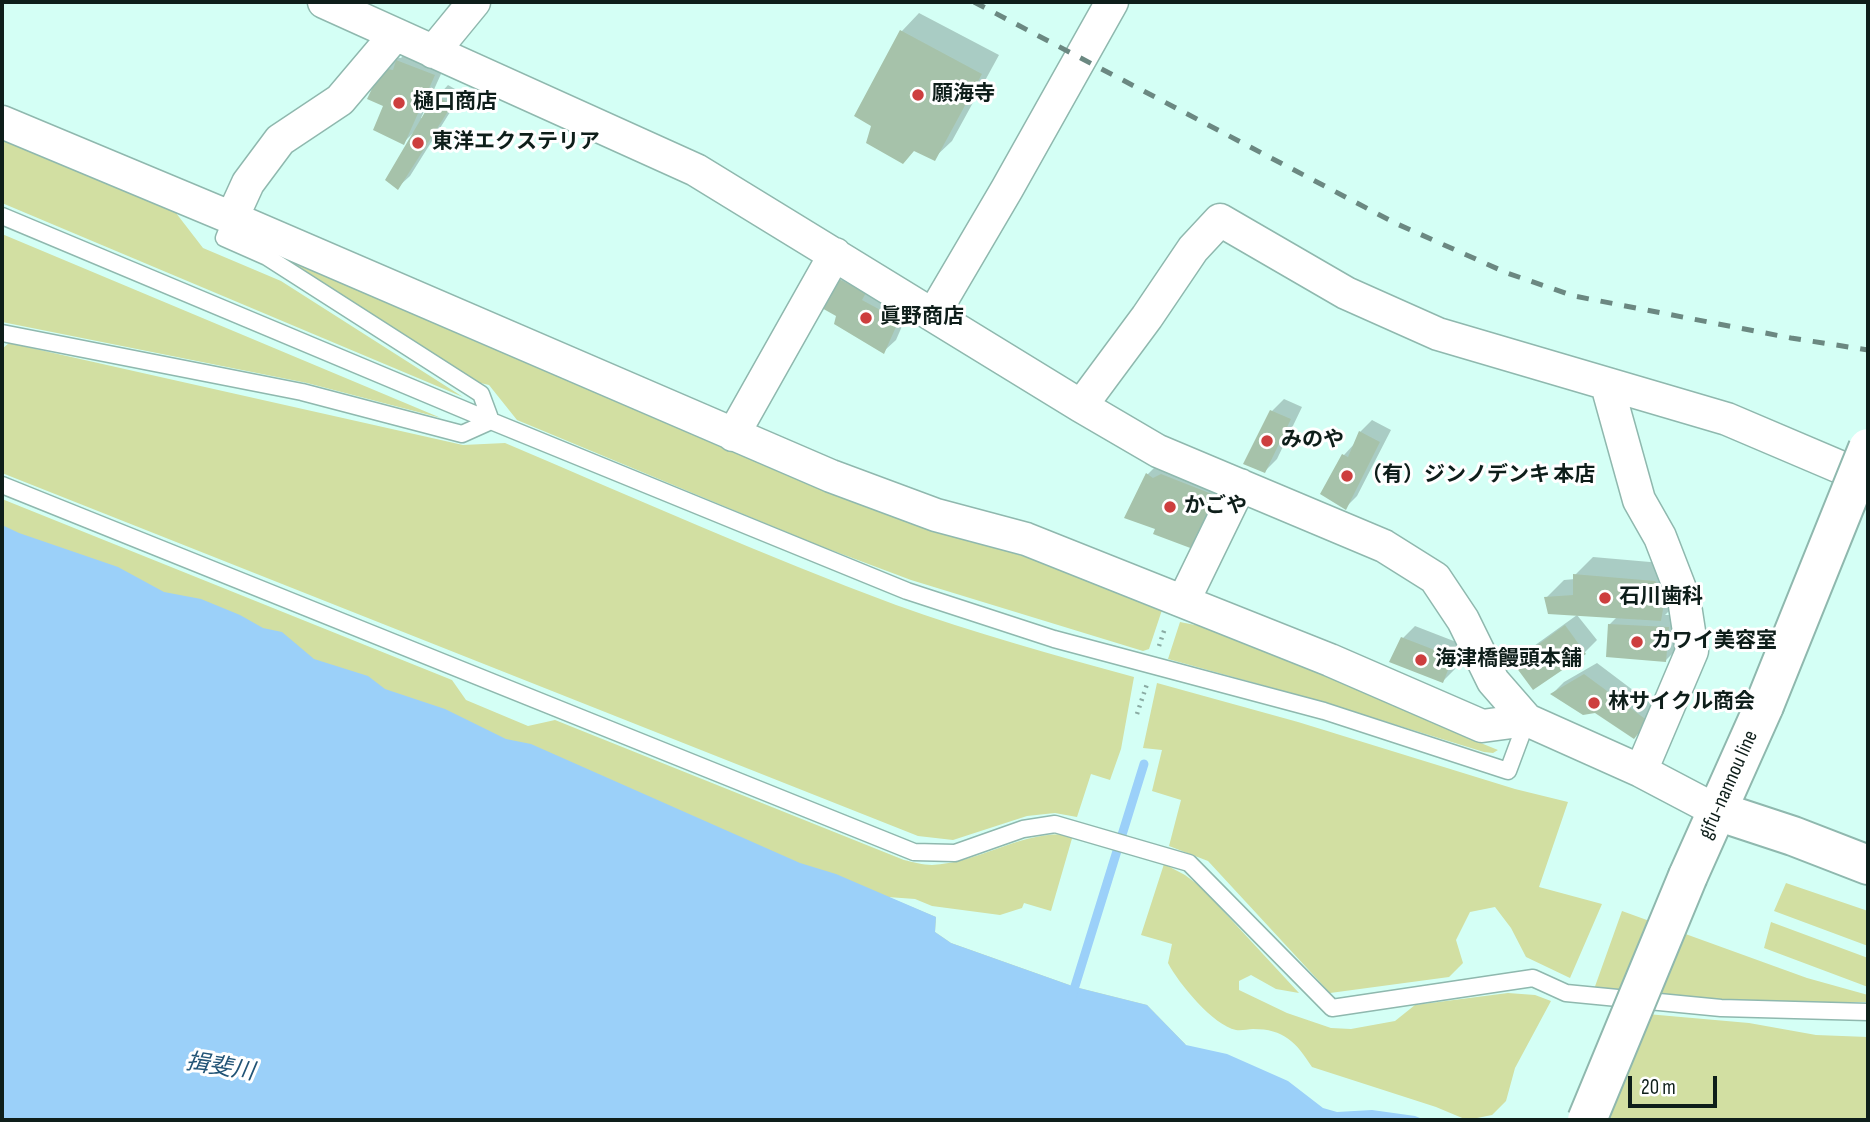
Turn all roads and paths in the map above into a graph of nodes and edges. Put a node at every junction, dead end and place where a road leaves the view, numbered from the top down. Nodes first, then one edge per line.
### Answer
1 (324, 2) edge
2 (474, 2) edge
3 (1112, 2) edge
4 (395, 35) junction
5 (433, 52) junction
6 (2, 122) edge
7 (2, 216) edge
8 (232, 218) junction
9 (835, 254) junction
10 (933, 315) junction
11 (2, 333) edge
12 (1607, 385) junction
13 (1080, 406) junction
14 (491, 421) junction
15 (733, 435) junction
16 (1868, 447) edge
17 (1868, 479) edge
18 (2, 485) edge
19 (1240, 485) junction
20 (1184, 600) junction
21 (1527, 720) junction
22 (1641, 771) junction
23 (1717, 811) junction
24 (1868, 865) edge
25 (1868, 1012) edge
26 (1587, 1120) edge

1 - 4 street
2 - 5 street
3 - 10 street
4 - 5 street
4 - 8 street
5 - 9 street
6 - 8 street
7 - 14 lane
8 - 14 lane
8 - 15 street
9 - 10 street
9 - 15 street
10 - 13 street
11 - 14 lane
12 - 13 street
12 - 17 street
12 - 22 street
13 - 19 street
14 - 21 lane
15 - 20 street
16 - 23 main road, gifu-nannou line, bridge
18 - 25 lane
19 - 20 street
19 - 21 street
20 - 21 street
21 - 22 street
22 - 23 street
23 - 24 main road
23 - 26 main road, gifu-nannou line, bridge

